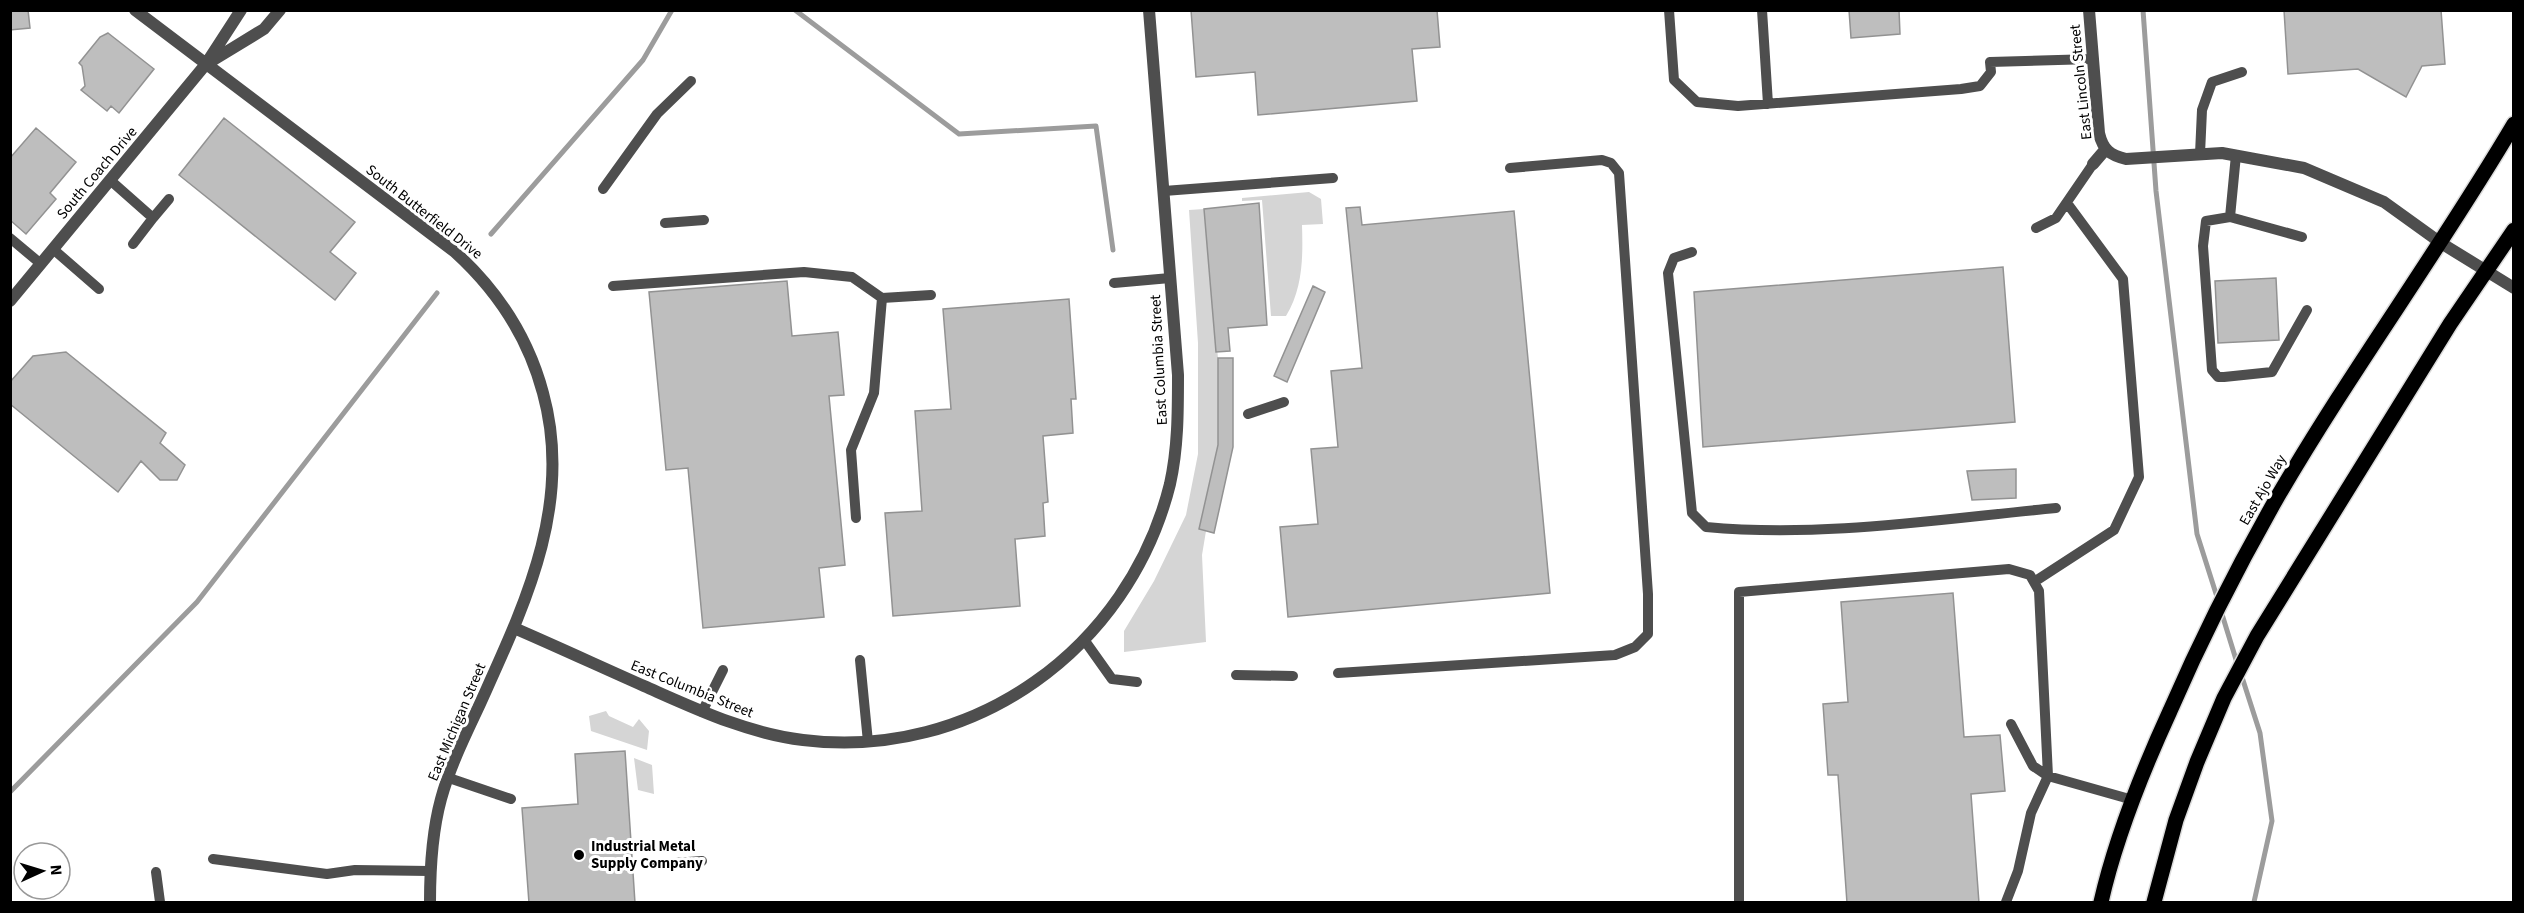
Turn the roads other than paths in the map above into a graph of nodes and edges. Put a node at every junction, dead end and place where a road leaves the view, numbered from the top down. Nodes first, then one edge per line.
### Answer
1 (135, 10) edge
2 (241, 10) edge
3 (280, 10) edge
4 (1149, 10) edge
5 (1669, 10) edge
6 (1762, 10) edge
7 (2089, 10) edge
8 (2093, 59) junction
9 (206, 64) junction
10 (2242, 72) dead end
11 (691, 81) dead end
12 (1768, 104) junction
13 (2514, 124) edge
14 (2105, 150) junction
15 (2200, 154) junction
16 (2236, 155) junction
17 (2093, 164) joint
18 (1510, 168) dead end
19 (1333, 178) dead end
20 (111, 180) junction
21 (603, 189) dead end
22 (1164, 191) junction
23 (169, 199) dead end
24 (2067, 203) junction
25 (153, 218) junction
26 (2230, 218) junction
27 (704, 220) dead end
28 (664, 223) dead end
29 (2036, 228) dead end
30 (2514, 230) edge
31 (2302, 237) dead end
32 (10, 238) edge
33 (2441, 243) junction
34 (133, 244) dead end
35 (53, 249) junction
36 (1692, 252) dead end
37 (41, 264) junction
38 (2487, 273) junction
39 (1170, 278) junction
40 (1113, 283) dead end
41 (613, 286) dead end
42 (99, 288) dead end
43 (2514, 288) edge
44 (931, 295) dead end
45 (882, 298) junction
46 (10, 301) edge
47 (2307, 310) dead end
48 (1284, 402) dead end
49 (1248, 414) dead end
50 (2056, 508) dead end
51 (856, 518) dead end
52 (2034, 582) junction
53 (514, 628) junction
54 (1085, 641) junction
55 (860, 660) dead end
56 (723, 670) dead end
57 (1338, 673) dead end
58 (1236, 675) dead end
59 (1293, 676) dead end
60 (1137, 682) dead end
61 (702, 712) junction
62 (2011, 724) dead end
63 (868, 742) junction
64 (2048, 776) junction
65 (448, 778) junction
66 (511, 799) dead end
67 (2133, 800) junction
68 (213, 860) dead end
69 (702, 861) dead end
70 (645, 865) dead end
71 (430, 871) junction
72 (156, 872) dead end
73 (160, 903) edge
74 (430, 903) edge
75 (1739, 903) edge
76 (2006, 903) edge
77 (2101, 903) edge
78 (2154, 903) edge

1 - 9 street, South Butterfield Drive
2 - 9 street, South Coach Drive
3 - 9 street, South Coach Drive
4 - 22 street, East Columbia Street
5 - 12 lane
6 - 12 lane
7 - 8 street, East Lincoln Street
8 - 12 lane
8 - 14 street, East Lincoln Street
9 - 20 street, South Coach Drive
9 - 53 street, South Butterfield Drive
10 - 15 lane
11 - 21 lane
13 - 33 main road, East Ajo Way
14 - 15 street
14 - 17 street
15 - 16 street
16 - 26 lane
16 - 33 street
17 - 24 lane
18 - 57 lane
19 - 22 lane
20 - 25 lane
20 - 35 street, South Coach Drive
22 - 39 street, East Columbia Street
23 - 25 lane
24 - 29 lane
24 - 52 lane
25 - 34 lane
26 - 31 lane
26 - 47 lane
27 - 28 lane
30 - 38 main road
32 - 37 lane
33 - 38 street
33 - 67 main road, East Ajo Way
35 - 37 street, South Coach Drive
35 - 42 lane
36 - 50 lane
37 - 46 street, South Coach Drive
38 - 43 street
38 - 78 main road
39 - 40 lane
39 - 54 street, East Columbia Street
41 - 45 lane
44 - 45 lane
45 - 51 lane
48 - 49 lane
52 - 64 lane
52 - 75 lane
53 - 61 street, East Columbia Street
53 - 65 street, East Michigan Street
54 - 60 lane
54 - 63 street, East Columbia Street
55 - 63 lane
56 - 61 lane
58 - 59 lane
61 - 63 street, East Columbia Street
62 - 64 lane
64 - 67 lane
64 - 76 lane
65 - 66 lane
65 - 71 street, East Michigan Street
67 - 77 main road, East Ajo Way
68 - 71 lane
69 - 70 lane
71 - 74 street, East Michigan Street
72 - 73 lane

